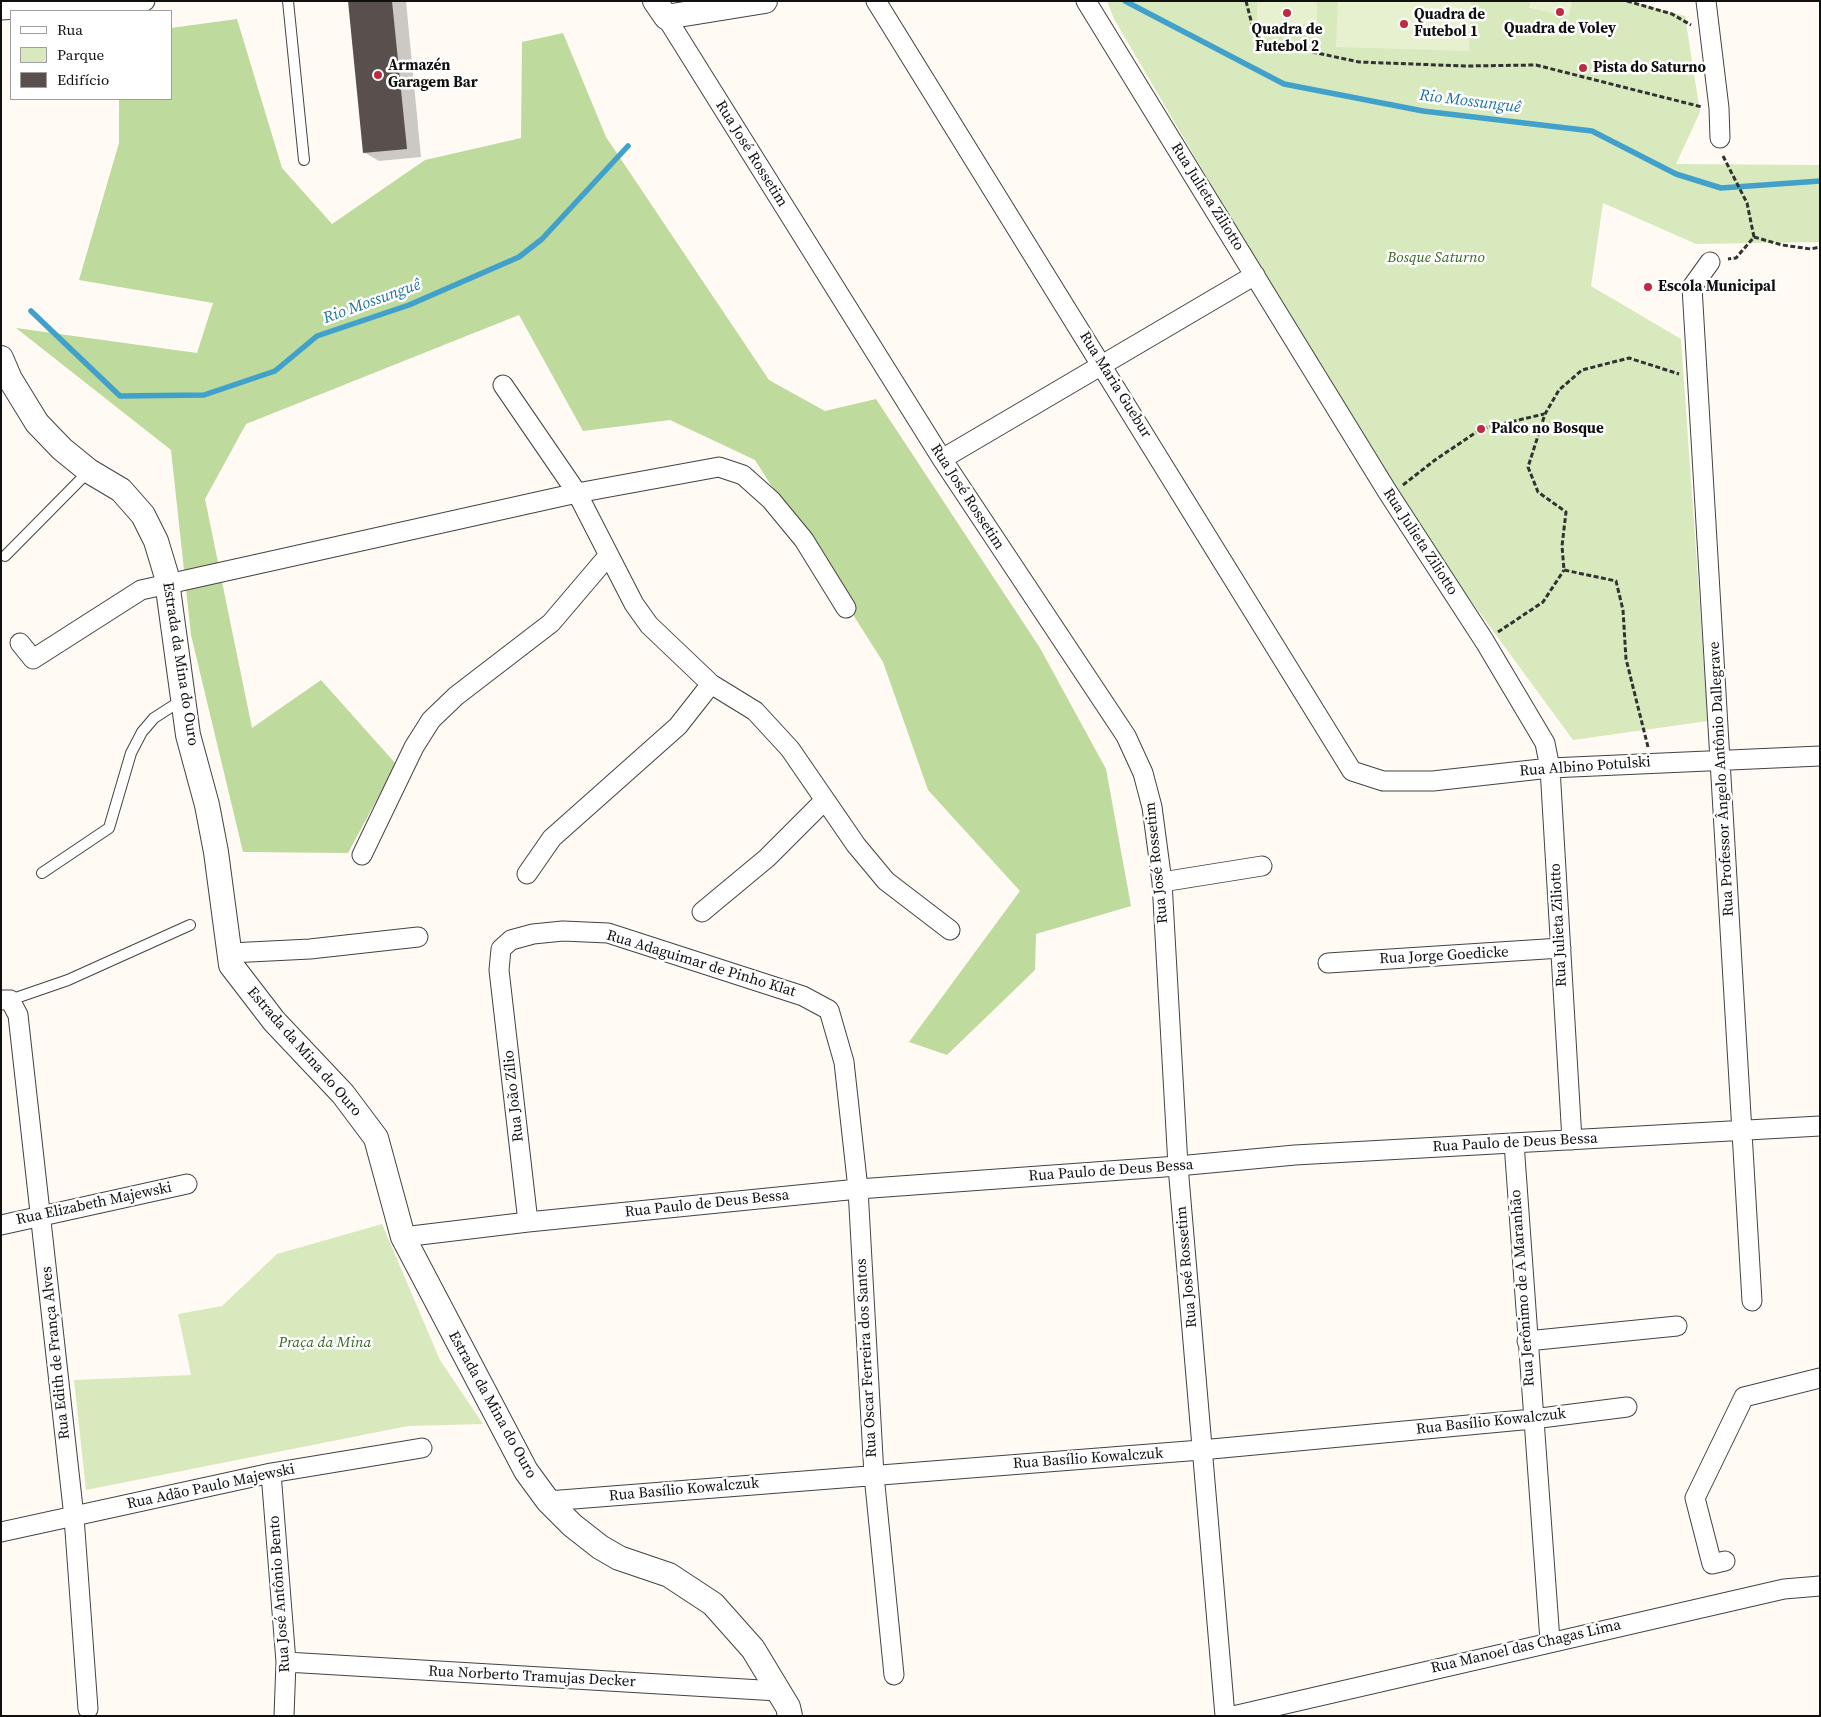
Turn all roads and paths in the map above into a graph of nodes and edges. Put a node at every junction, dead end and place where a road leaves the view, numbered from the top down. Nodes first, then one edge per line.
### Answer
1 (146, 1) edge
2 (288, 1) edge
3 (765, 1) edge
4 (876, 1) edge
5 (1086, 1) edge
6 (1246, 1) edge
7 (1627, 1) edge
8 (1706, 1) edge
9 (660, 9) edge
10 (1, 10) edge
11 (1694, 35) dead end
12 (1701, 98) dead end
13 (1721, 147) joint
14 (304, 160) dead end
15 (1754, 237) junction
16 (1820, 247) edge
17 (1710, 262) joint
18 (1255, 275) junction
19 (1, 358) edge
20 (1102, 365) junction
21 (1698, 380) junction
22 (503, 385) dead end
23 (1545, 414) junction
24 (942, 459) junction
25 (89, 471) junction
26 (1399, 488) dead end
27 (577, 493) junction
28 (5, 556) dead end
29 (608, 556) junction
30 (1564, 570) junction
31 (167, 584) junction
32 (846, 608) dead end
33 (1485, 642) junction
34 (20, 643) dead end
35 (711, 684) junction
36 (182, 700) junction
37 (1644, 730) dead end
38 (1820, 756) edge
39 (1721, 761) junction
40 (1550, 768) junction
41 (1352, 771) joint
42 (824, 801) junction
43 (362, 855) dead end
44 (1262, 866) dead end
45 (42, 873) dead end
46 (527, 874) dead end
47 (1162, 882) junction
48 (702, 912) dead end
49 (190, 924) dead end
50 (950, 930) dead end
51 (418, 937) dead end
52 (1561, 948) junction
53 (230, 952) junction
54 (1328, 963) dead end
55 (499, 970) joint
56 (6, 1000) edge
57 (840, 1042) joint
58 (1820, 1126) edge
59 (1743, 1130) junction
60 (1572, 1140) junction
61 (1514, 1143) junction
62 (1178, 1166) junction
63 (187, 1184) dead end
64 (858, 1189) junction
65 (40, 1216) junction
66 (528, 1222) junction
67 (1, 1225) edge
68 (403, 1237) junction
69 (1752, 1301) dead end
70 (1677, 1326) dead end
71 (1528, 1341) junction
72 (1820, 1378) edge
73 (1627, 1407) dead end
74 (1533, 1419) junction
75 (422, 1448) dead end
76 (1201, 1450) junction
77 (271, 1473) junction
78 (874, 1475) junction
79 (548, 1501) junction
80 (74, 1516) junction
81 (1, 1532) edge
82 (1725, 1561) dead end
83 (1820, 1586) edge
84 (1550, 1641) junction
85 (286, 1662) junction
86 (894, 1675) dead end
87 (778, 1691) junction
88 (88, 1709) dead end
89 (284, 1716) edge
90 (790, 1716) edge
91 (1225, 1716) edge
92 (1233, 1716) edge

1 - 10 street
2 - 14 lane
3 - 9 street
4 - 20 street, Rua Maria Guebur
5 - 18 street, Rua Julieta Ziliotto
6 - 12 path
7 - 11 path
8 - 13 street
9 - 24 street, Rua José Rossetim
13 - 15 path
15 - 16 path
15 - 17 path
17 - 21 street, Rua Professor Ângelo Antônio Dallegrave
18 - 20 street
18 - 33 street, Rua Julieta Ziliotto
19 - 25 street, Estrada da Mina do Ouro
20 - 24 street
20 - 41 street, Rua Maria Guebur
21 - 23 path
21 - 39 street, Rua Professor Ângelo Antônio Dallegrave
22 - 27 street
23 - 26 path
23 - 30 path
24 - 47 street, Rua José Rossetim
25 - 28 lane
25 - 31 street, Estrada da Mina do Ouro
27 - 29 street
27 - 31 street
27 - 32 street
29 - 35 street
29 - 43 street
30 - 33 path
30 - 37 path
31 - 34 street
31 - 36 street, Estrada da Mina do Ouro
33 - 40 street, Rua Julieta Ziliotto
35 - 42 street
35 - 46 street
36 - 45 lane
36 - 53 street, Estrada da Mina do Ouro
38 - 39 street, Rua Albino Potulski
39 - 40 street, Rua Albino Potulski
39 - 59 street, Rua Professor Ângelo Antônio Dallegrave
40 - 41 street, Rua Albino Potulski
40 - 52 street, Rua Julieta Ziliotto
42 - 48 street
42 - 50 street
44 - 47 street
47 - 62 street, Rua José Rossetim
49 - 56 lane
51 - 53 street
52 - 54 street, Rua Jorge Goedicke
52 - 60 street, Rua Julieta Ziliotto
53 - 68 street, Estrada da Mina do Ouro
55 - 57 street, Rua Adaguimar de Pinho Klat
55 - 66 street, Rua João Zílio
56 - 65 street, Rua Edith de França Alves
57 - 64 street, Rua Oscar Ferreira dos Santos
58 - 59 street, Rua Paulo de Deus Bessa
59 - 60 street, Rua Paulo de Deus Bessa
59 - 69 street, Rua Professor Ângelo Antônio Dallegrave
60 - 61 street, Rua Paulo de Deus Bessa
61 - 62 street, Rua Paulo de Deus Bessa
61 - 71 street, Rua Jerônimo de A Maranhão
62 - 64 street, Rua Paulo de Deus Bessa
62 - 76 street, Rua José Rossetim
63 - 65 street, Rua Elizabeth Majewski
64 - 66 street, Rua Paulo de Deus Bessa
64 - 78 street, Rua Oscar Ferreira dos Santos
65 - 67 street, Rua Elizabeth Majewski
65 - 80 street, Rua Edith de França Alves
66 - 68 street, Rua Paulo de Deus Bessa
68 - 79 street, Estrada da Mina do Ouro
70 - 71 street
71 - 74 street, Rua Jerônimo de A Maranhão
72 - 82 street
73 - 74 street, Rua Basílio Kowalczuk
74 - 76 street, Rua Basílio Kowalczuk
74 - 84 street, Rua Jerônimo de A Maranhão
75 - 77 street, Rua Adão Paulo Majewski
76 - 78 street, Rua Basílio Kowalczuk
76 - 91 street, Rua José Rossetim
77 - 80 street, Rua Adão Paulo Majewski
77 - 85 street, Rua José Antônio Bento
78 - 79 street, Rua Basílio Kowalczuk
78 - 86 street, Rua Oscar Ferreira dos Santos
79 - 87 street, Estrada da Mina do Ouro
80 - 81 street, Rua Adão Paulo Majewski
80 - 88 street, Rua Edith de França Alves
83 - 84 street, Rua Manoel das Chagas Lima
84 - 92 street, Rua Manoel das Chagas Lima
85 - 87 street, Rua Norberto Tramujas Decker
85 - 89 street, Rua José Antônio Bento
87 - 90 street, Estrada da Mina do Ouro

